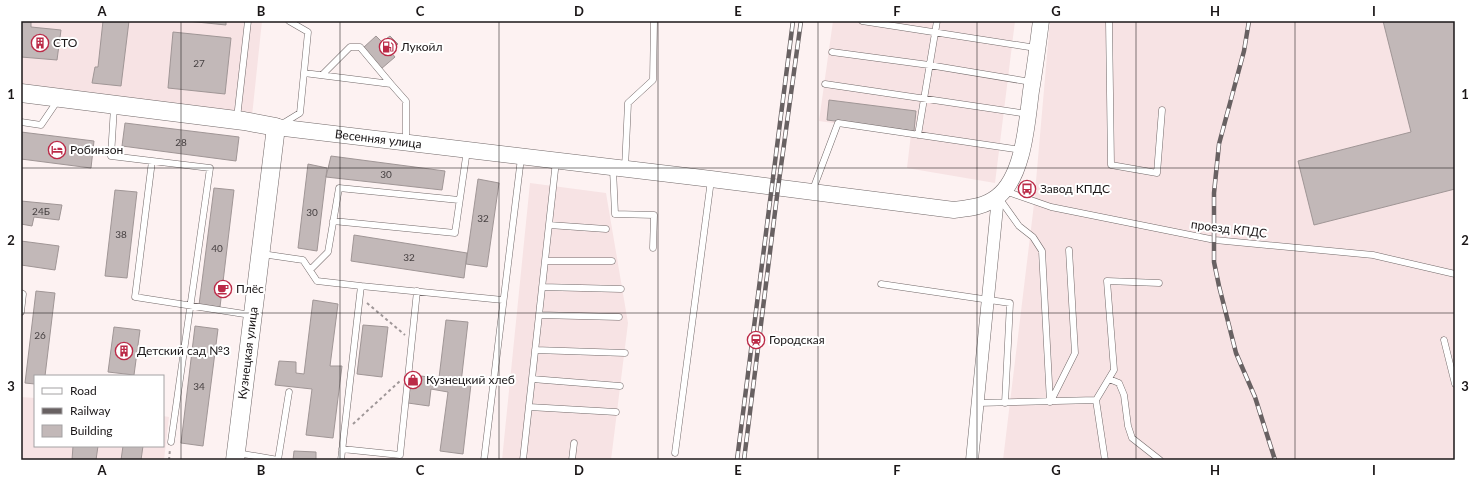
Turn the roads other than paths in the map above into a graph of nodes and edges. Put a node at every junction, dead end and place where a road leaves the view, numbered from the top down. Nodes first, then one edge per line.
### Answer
1 (248, 21) edge
2 (289, 21) edge
3 (654, 21) edge
4 (862, 21) edge
5 (937, 21) edge
6 (1041, 21) edge
7 (1109, 21) edge
8 (935, 32) junction
9 (1038, 48) junction
10 (832, 52) dead end
11 (929, 65) junction
12 (304, 73) junction
13 (322, 75) junction
14 (1032, 82) junction
15 (391, 84) junction
16 (825, 84) dead end
17 (21, 93) edge
18 (60, 98) junction
19 (924, 99) junction
20 (114, 105) junction
21 (1162, 110) dead end
22 (1028, 114) junction
23 (237, 120) junction
24 (21, 122) edge
25 (276, 127) junction
26 (918, 135) junction
27 (406, 143) junction
28 (467, 150) junction
29 (1023, 150) junction
30 (521, 156) junction
31 (557, 160) junction
32 (152, 161) junction
33 (619, 168) junction
34 (711, 179) junction
35 (812, 192) junction
36 (1001, 193) junction
37 (459, 200) junction
38 (333, 221) junction
39 (549, 225) junction
40 (606, 230) dead end
41 (653, 248) dead end
42 (1069, 250) dead end
43 (260, 254) junction
44 (545, 261) junction
45 (612, 261) dead end
46 (310, 270) junction
47 (1455, 274) edge
48 (1159, 283) dead end
49 (881, 284) dead end
50 (361, 286) junction
51 (542, 287) junction
52 (621, 289) dead end
53 (417, 291) junction
54 (21, 293) edge
55 (988, 299) junction
56 (503, 300) junction
57 (190, 306) junction
58 (21, 312) edge
59 (539, 315) junction
60 (252, 316) junction
61 (619, 317) dead end
62 (1444, 340) dead end
63 (535, 350) junction
64 (625, 353) dead end
65 (532, 379) junction
66 (1109, 379) junction
67 (1455, 384) edge
68 (620, 386) dead end
69 (289, 392) dead end
70 (1096, 400) junction
71 (1050, 402) junction
72 (977, 403) junction
73 (1005, 403) junction
74 (529, 407) junction
75 (616, 412) dead end
76 (171, 442) road end
77 (574, 443) dead end
78 (342, 449) junction
79 (675, 453) dead end
80 (235, 457) edge
81 (278, 460) edge
82 (341, 460) edge
83 (484, 460) edge
84 (523, 460) edge
85 (572, 460) edge
86 (972, 460) edge
87 (1105, 460) edge
88 (1160, 460) edge

1 - 23 lane
2 - 12 lane
3 - 33 lane
4 - 8 lane
5 - 8 lane
6 - 9 street
7 - 21 lane
8 - 9 lane
8 - 11 lane
9 - 14 street
10 - 11 lane
11 - 14 lane
11 - 19 lane
12 - 13 lane
12 - 25 lane
13 - 15 lane
13 - 15 lane
14 - 22 street
15 - 27 lane
16 - 19 lane
17 - 18 main road, Весенняя улица
18 - 20 main road, Весенняя улица
18 - 24 lane
19 - 22 lane
19 - 26 lane
20 - 23 main road, Весенняя улица
20 - 32 lane
22 - 29 street
23 - 25 main road, Весенняя улица
25 - 27 street, Весенняя улица
25 - 43 main road, Кузнецкая улица
26 - 29 lane
26 - 35 lane
27 - 28 street, Весенняя улица
28 - 30 street, Весенняя улица
28 - 37 lane
29 - 36 street
30 - 31 street, Весенняя улица
30 - 56 lane
31 - 33 street, Весенняя улица
31 - 39 lane
32 - 57 lane
32 - 57 lane
33 - 34 street, Весенняя улица
33 - 41 lane
34 - 35 street, Весенняя улица
34 - 79 lane
35 - 36 street, Весенняя улица
36 - 47 lane, проезд КПДС
36 - 55 street
36 - 71 lane
37 - 38 lane
37 - 38 lane
38 - 46 lane
39 - 40 lane
39 - 44 lane
42 - 71 lane
43 - 46 lane
43 - 60 main road, Кузнецкая улица
44 - 45 lane
44 - 51 lane
46 - 50 lane
48 - 66 lane
49 - 55 lane
50 - 53 lane
50 - 78 lane
51 - 52 lane
51 - 59 lane
53 - 56 lane
53 - 78 lane
54 - 58 lane
55 - 72 street
55 - 73 lane
56 - 83 lane
57 - 60 lane
57 - 76 lane
59 - 61 lane
59 - 63 lane
60 - 80 main road, Кузнецкая улица
62 - 67 lane
63 - 64 lane
63 - 65 lane
65 - 68 lane
65 - 74 lane
66 - 70 lane
66 - 88 lane
69 - 81 lane
70 - 71 lane
70 - 87 lane
71 - 73 lane
72 - 73 lane
72 - 86 street
74 - 75 lane
74 - 84 lane
77 - 85 lane
78 - 82 lane
80 - 81 lane

